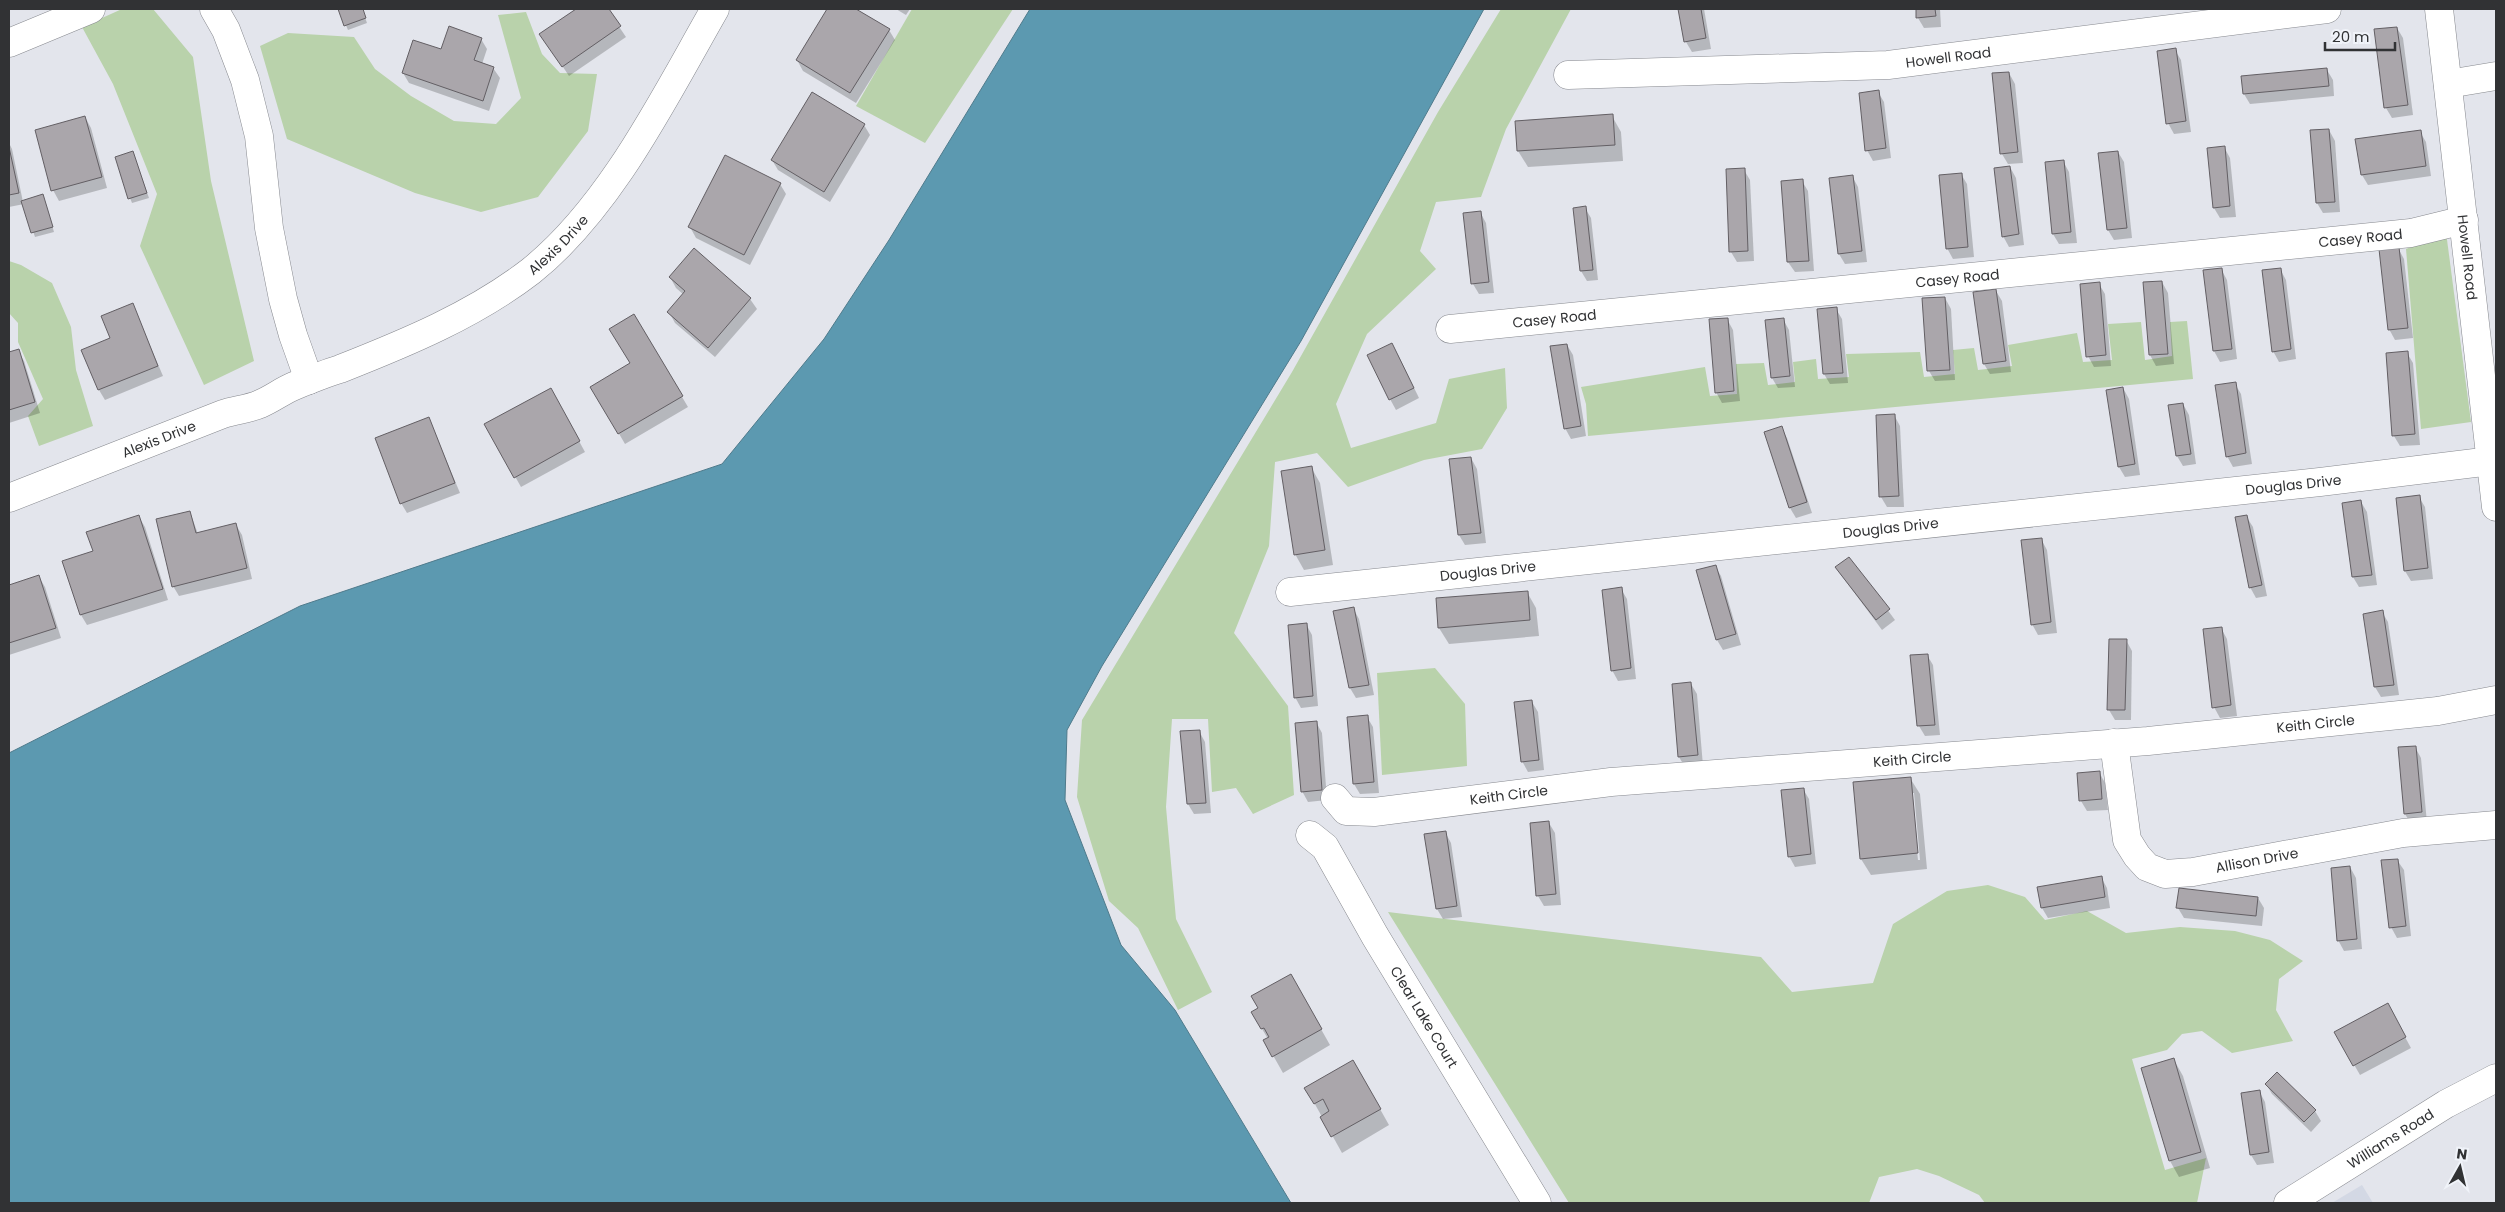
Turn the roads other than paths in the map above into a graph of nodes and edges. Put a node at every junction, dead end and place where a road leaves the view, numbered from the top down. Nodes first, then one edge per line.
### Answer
1 (91, 9) edge
2 (214, 9) edge
3 (715, 9) edge
4 (2327, 9) edge
5 (2439, 9) edge
6 (9, 43) edge
7 (1568, 75) dead end
8 (2496, 76) edge
9 (2448, 84) junction
10 (2464, 220) junction
11 (2486, 319) edge
12 (1450, 329) dead end
13 (309, 380) junction
14 (2491, 461) junction
15 (9, 498) edge
16 (2496, 507) edge
17 (1290, 592) dead end
18 (2496, 700) edge
19 (2114, 743) junction
20 (1335, 798) dead end
21 (2496, 825) edge
22 (1310, 835) dead end
23 (2496, 1078) edge
24 (1537, 1203) edge
25 (2288, 1203) edge

1 - 6 street
2 - 13 street
3 - 13 street, Alexis Drive
4 - 7 street, Howell Road
5 - 9 street, Howell Road
8 - 9 street
9 - 10 street, Howell Road
10 - 11 street, Howell Road
10 - 12 street, Casey Road
11 - 14 street, Howell Road
13 - 15 street, Alexis Drive
14 - 16 street, Howell Road
14 - 17 street, Douglas Drive
18 - 19 street, Keith Circle
19 - 20 street, Keith Circle
19 - 21 street, Allison Drive
22 - 24 street, Clear Lake Court
23 - 25 street, Williams Road

